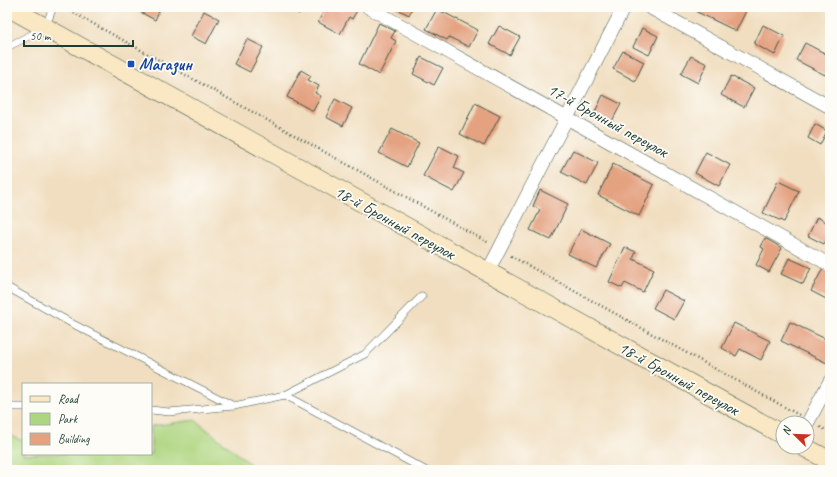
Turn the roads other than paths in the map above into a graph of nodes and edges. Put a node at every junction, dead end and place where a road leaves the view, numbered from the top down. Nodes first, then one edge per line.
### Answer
1 (8, 7) edge
2 (52, 7) edge
3 (368, 7) edge
4 (624, 7) edge
5 (649, 7) edge
6 (45, 28) junction
7 (7, 47) edge
8 (830, 106) edge
9 (567, 119) junction
10 (830, 265) edge
11 (488, 274) junction
12 (7, 287) edge
13 (422, 296) dead end
14 (830, 381) edge
15 (285, 395) junction
16 (234, 406) junction
17 (7, 407) edge
18 (22, 407) edge
19 (152, 410) edge
20 (812, 415) edge
21 (775, 432) edge
22 (815, 453) edge
23 (830, 461) edge
24 (425, 470) edge

1 - 6 street, 18-й Бронный переулок
2 - 6 lane
3 - 9 street, 17-й Бронный переулок
4 - 9 street
5 - 8 street
6 - 7 lane
6 - 11 street, 18-й Бронный переулок
9 - 10 street, 17-й Бронный переулок
9 - 11 street
11 - 21 street, 18-й Бронный переулок
12 - 16 lane
13 - 15 lane
14 - 20 street
15 - 16 lane
15 - 24 lane
16 - 19 lane
17 - 18 lane
22 - 23 street

